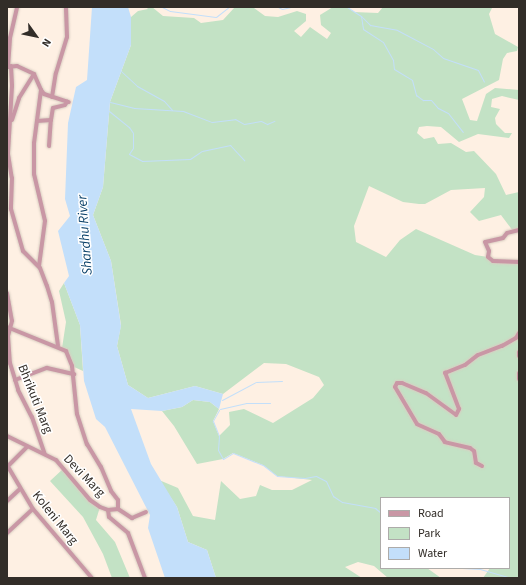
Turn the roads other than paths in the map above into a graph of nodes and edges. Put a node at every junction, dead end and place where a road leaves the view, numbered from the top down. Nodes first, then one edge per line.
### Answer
1 (17, 7) edge
2 (66, 7) edge
3 (8, 44) edge
4 (9, 66) edge
5 (32, 73) junction
6 (41, 90) junction
7 (52, 97) junction
8 (9, 110) edge
9 (51, 120) junction
10 (37, 121) junction
11 (11, 124) junction
12 (49, 146) dead end
13 (519, 230) edge
14 (519, 262) edge
15 (38, 266) junction
16 (7, 293) edge
17 (8, 327) edge
18 (519, 333) edge
19 (58, 346) junction
20 (519, 352) edge
21 (519, 356) edge
22 (519, 373) edge
23 (74, 374) junction
24 (519, 379) edge
25 (16, 380) junction
26 (7, 436) edge
27 (27, 447) junction
28 (45, 454) junction
29 (7, 466) edge
30 (482, 466) dead end
31 (20, 489) junction
32 (7, 501) edge
33 (33, 509) junction
34 (118, 509) junction
35 (108, 510) junction
36 (146, 512) dead end
37 (7, 533) edge
38 (92, 578) edge
39 (145, 578) edge

1 - 3 street
2 - 7 street
3 - 4 street
4 - 5 street
4 - 8 street
5 - 6 street
5 - 11 street
6 - 7 street
6 - 10 street
7 - 9 street
8 - 11 street
9 - 10 street
9 - 12 street
10 - 15 street
11 - 15 street
13 - 14 street
15 - 19 street
16 - 17 street, Bhrikuti Marg
17 - 19 street
17 - 25 street, Bhrikuti Marg
18 - 30 street
19 - 23 street
20 - 21 street
22 - 24 street
23 - 25 street
23 - 34 street
25 - 28 street, Bhrikuti Marg
26 - 27 street, Devi Marg
27 - 28 street, Devi Marg
27 - 29 street
28 - 35 street, Devi Marg
29 - 31 street, Koleni Marg
31 - 32 street
31 - 33 street, Koleni Marg
33 - 37 street
33 - 38 street, Koleni Marg
34 - 35 street, Devi Marg
34 - 36 street
35 - 39 street

